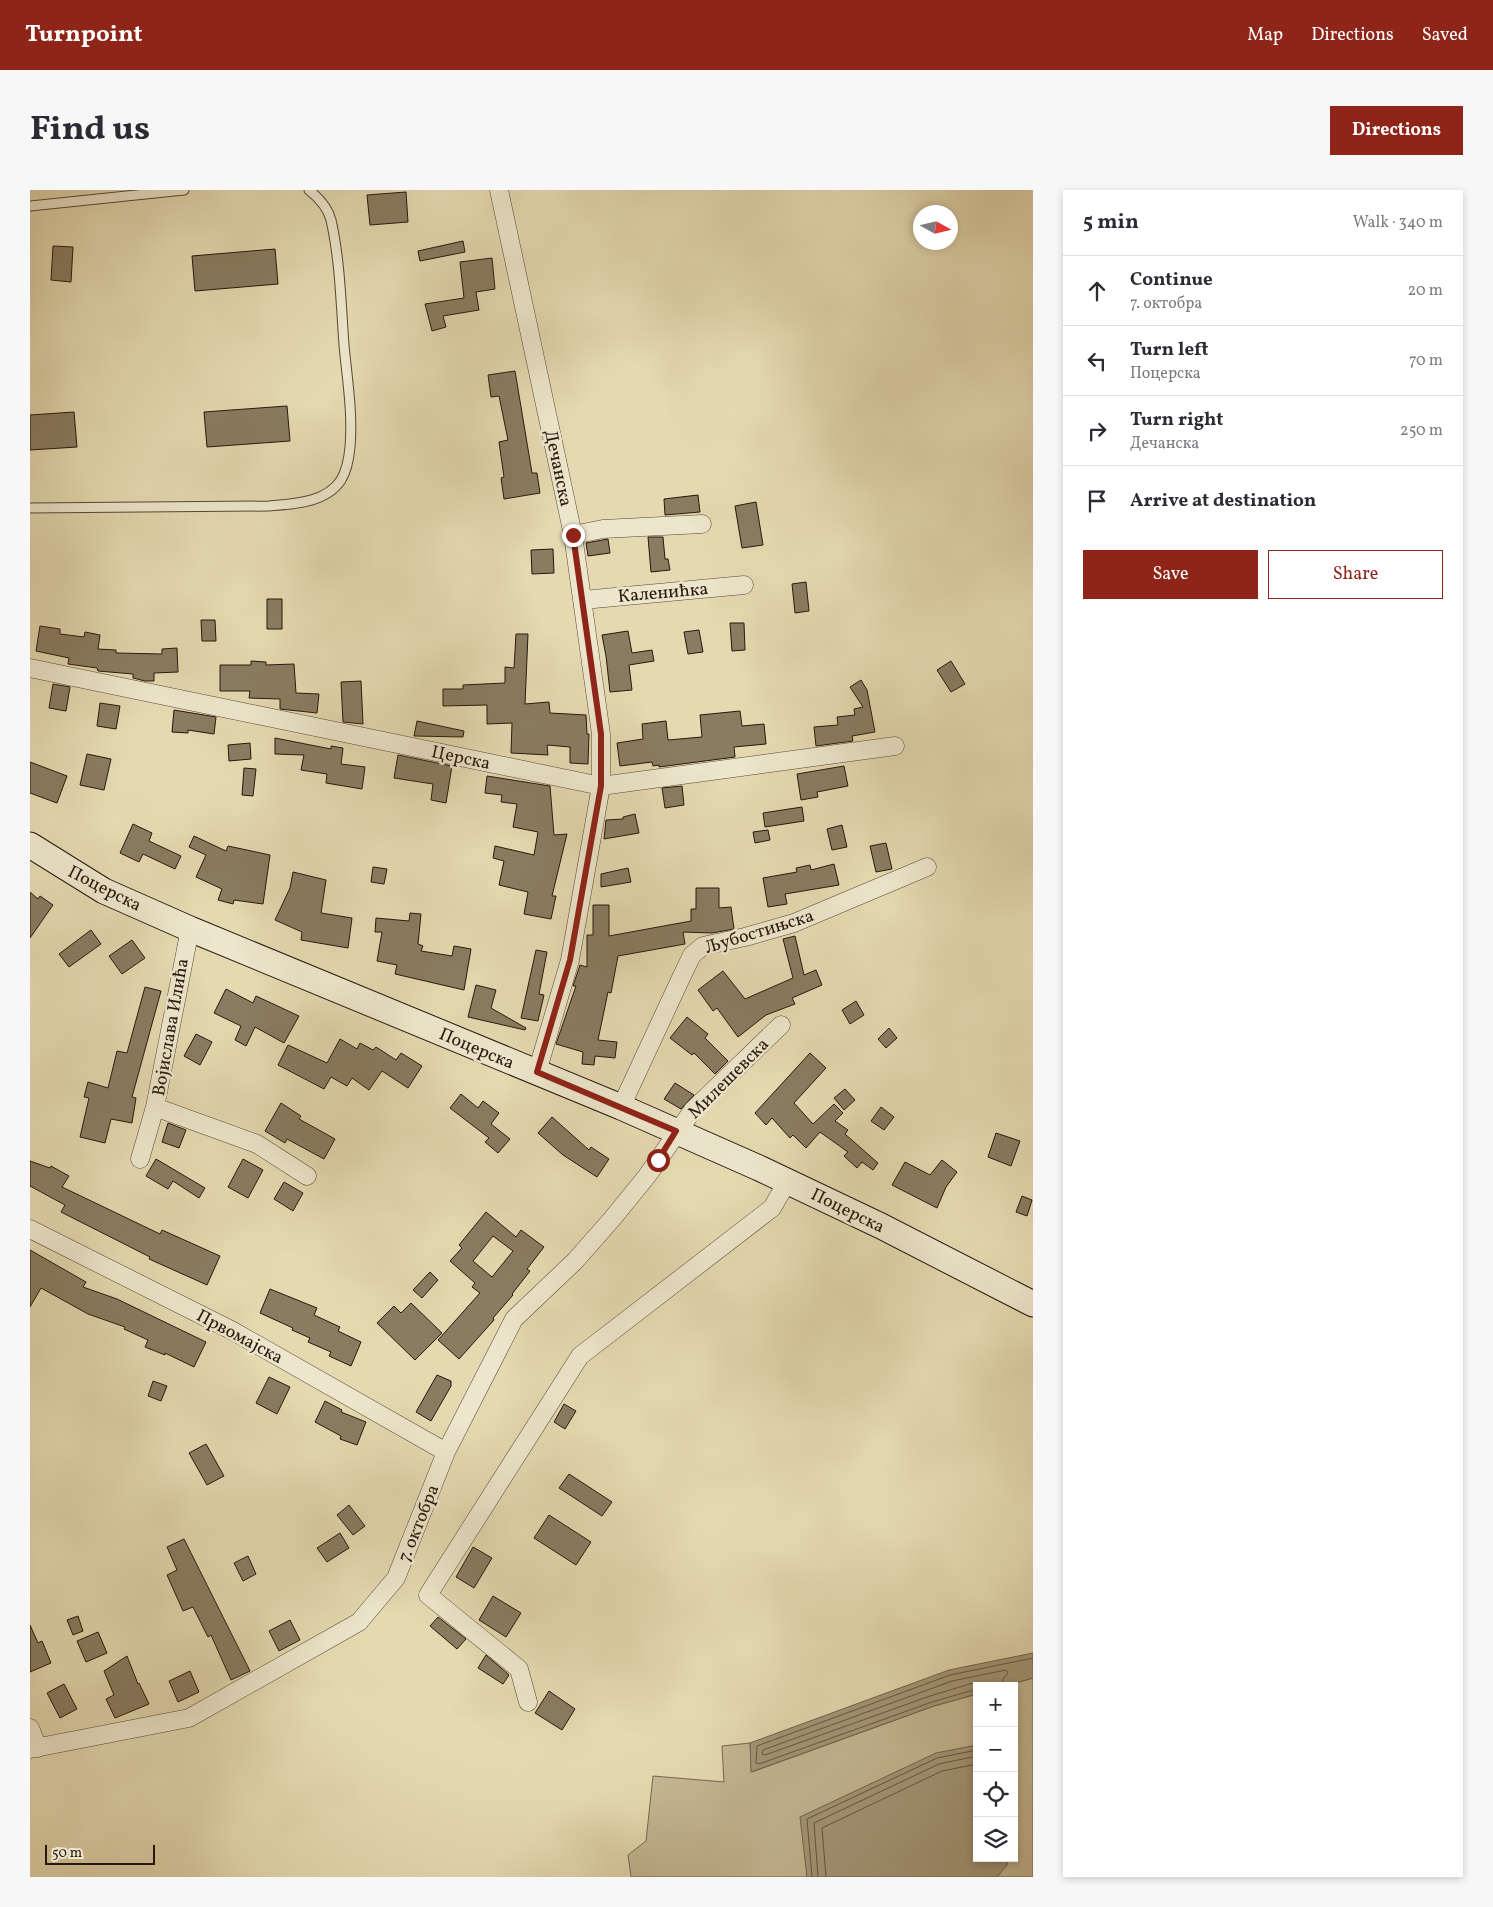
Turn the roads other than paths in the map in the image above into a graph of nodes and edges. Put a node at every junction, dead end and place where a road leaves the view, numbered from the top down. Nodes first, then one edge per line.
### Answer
1 (184, 190) edge
2 (309, 190) edge
3 (498, 190) edge
4 (30, 206) edge
5 (30, 508) edge
6 (702, 524) dead end
7 (573, 535) junction
8 (744, 584) dead end
9 (582, 600) junction
10 (30, 668) edge
11 (895, 746) dead end
12 (601, 786) junction
13 (30, 845) edge
14 (927, 867) dead end
15 (190, 929) junction
16 (781, 1025) dead end
17 (537, 1072) junction
18 (621, 1107) junction
19 (155, 1108) junction
20 (676, 1131) junction
21 (140, 1159) dead end
22 (307, 1176) dead end
23 (787, 1182) junction
24 (30, 1229) edge
25 (1033, 1304) edge
26 (446, 1452) junction
27 (528, 1702) dead end
28 (30, 1728) edge
29 (34, 1749) edge

1 - 4 lane
2 - 5 lane
3 - 7 street, Дечанска
6 - 7 street
7 - 9 street, Дечанска
8 - 9 street, Каленићка
9 - 12 street, Дечанска
10 - 12 street, Церска
11 - 12 street, Церска
12 - 17 street, Дечанска
13 - 15 main road, Поцерска
14 - 18 street, Љубостињска
15 - 17 main road, Поцерска
15 - 19 street, Војислава Илића
16 - 20 street, Милешевска
17 - 18 main road, Поцерска
18 - 20 main road, Поцерска
19 - 21 street
19 - 22 street, Војислава Илића
20 - 23 main road, Поцерска
20 - 26 street, 7. октобра
23 - 25 main road, Поцерска
23 - 27 street
24 - 26 street, Првомајска
26 - 29 street, 7. октобра
28 - 29 street

